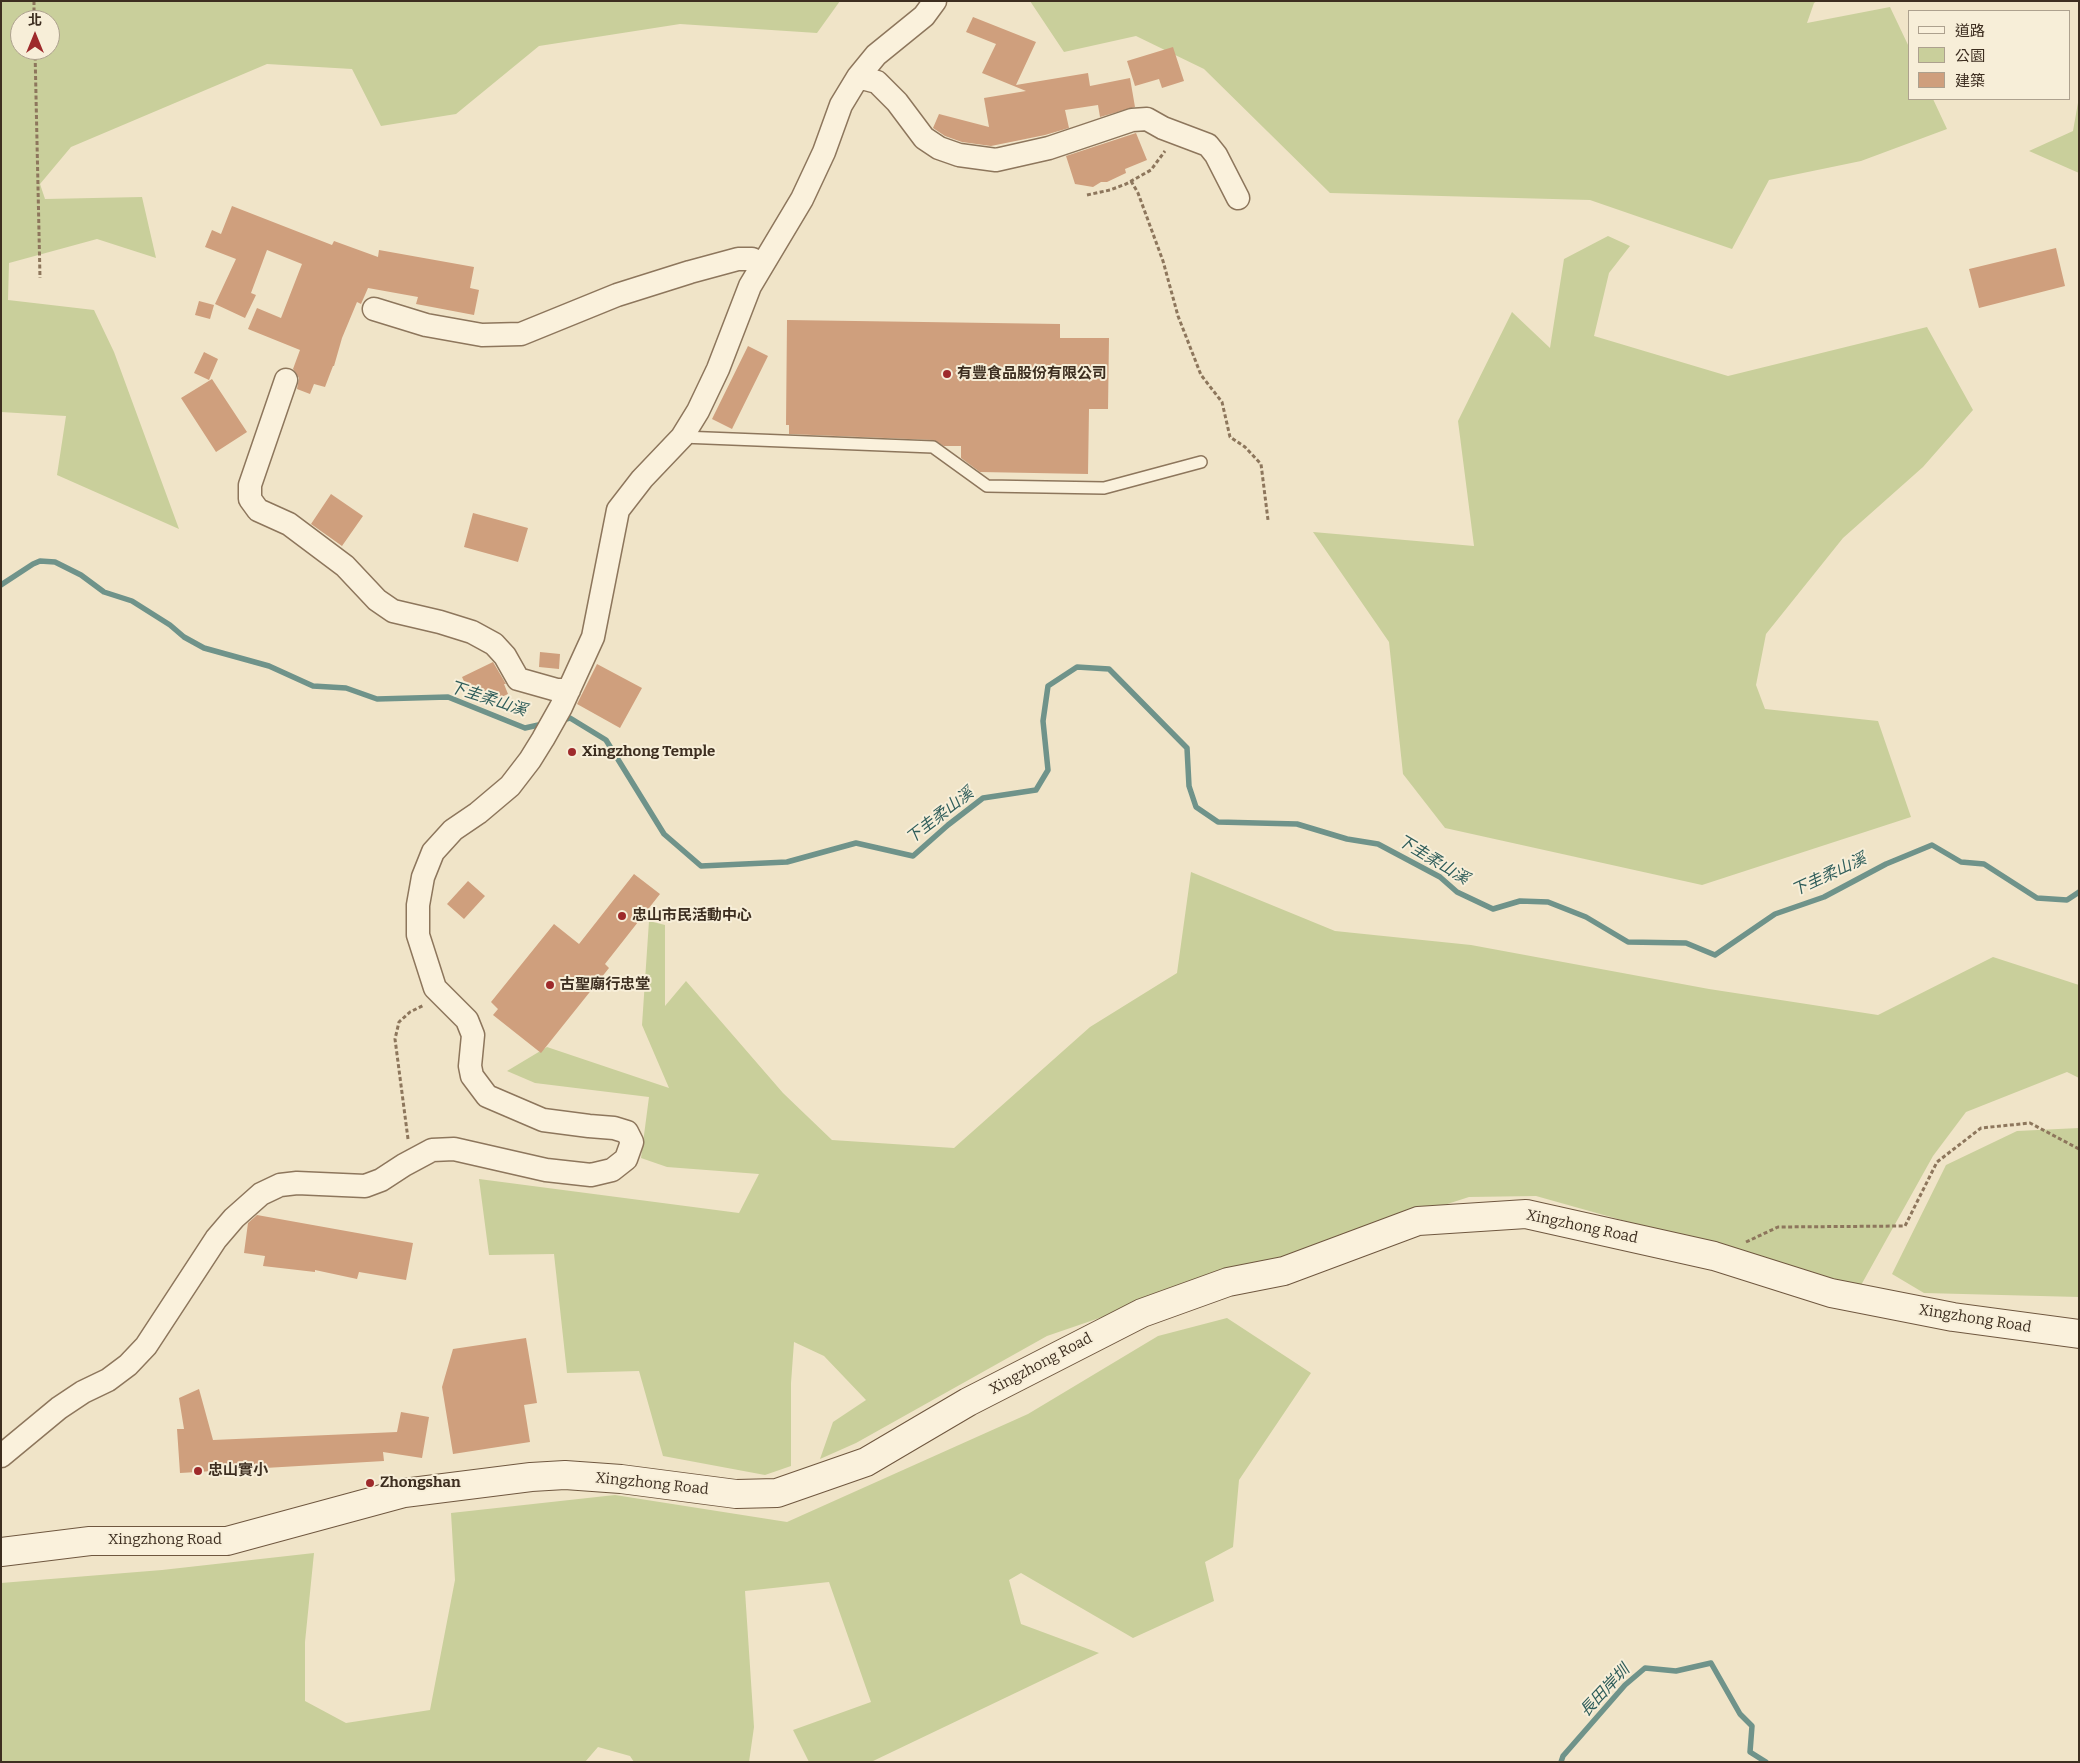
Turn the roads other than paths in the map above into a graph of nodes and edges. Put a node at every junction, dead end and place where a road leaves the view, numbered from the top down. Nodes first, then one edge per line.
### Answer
1 (935, 1) edge
2 (858, 77) junction
3 (1238, 198) dead end
4 (762, 264) junction
5 (374, 309) dead end
6 (286, 380) dead end
7 (682, 437) junction
8 (1201, 462) dead end
9 (565, 698) junction
10 (2079, 1334) edge
11 (1, 1456) edge
12 (1, 1552) edge

1 - 2 street
2 - 3 street
2 - 4 street
4 - 5 street
4 - 7 street
6 - 9 street
7 - 8 lane
7 - 9 street
9 - 11 street
10 - 12 street, Xingzhong Road

